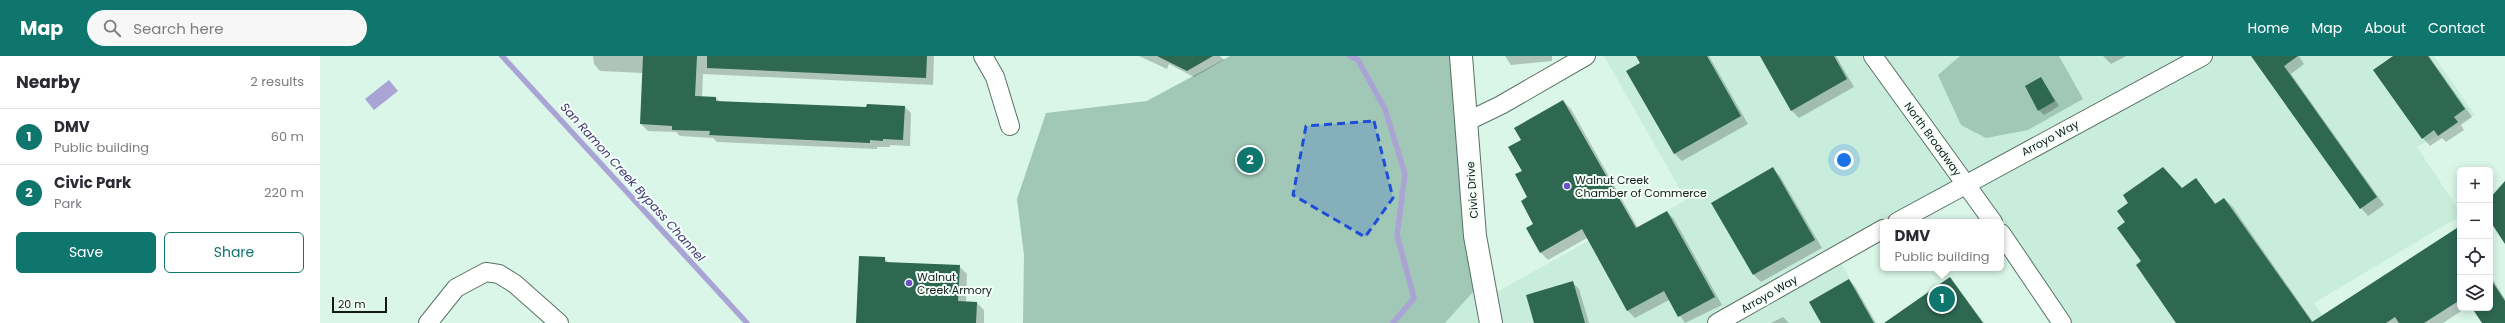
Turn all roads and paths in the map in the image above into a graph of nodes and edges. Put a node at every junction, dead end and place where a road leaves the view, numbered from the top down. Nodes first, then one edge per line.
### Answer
1 (983, 56) edge
2 (1461, 56) edge
3 (1586, 56) edge
4 (1872, 56) edge
5 (2204, 56) edge
6 (1468, 121) junction
7 (1010, 126) dead end
8 (1966, 184) junction
9 (1902, 219) edge
10 (1991, 219) edge
11 (1880, 231) edge
12 (2004, 237) edge
13 (428, 323) edge
14 (559, 323) edge
15 (1491, 323) edge
16 (1717, 323) edge
17 (2062, 323) edge

1 - 7 street
2 - 6 main road, Civic Drive
3 - 6 street
4 - 8 street, North Broadway
5 - 8 street, Arroyo Way
6 - 15 main road, Civic Drive
8 - 9 street, Arroyo Way
8 - 10 street, North Broadway
11 - 16 street, Arroyo Way
12 - 17 street
13 - 14 street

